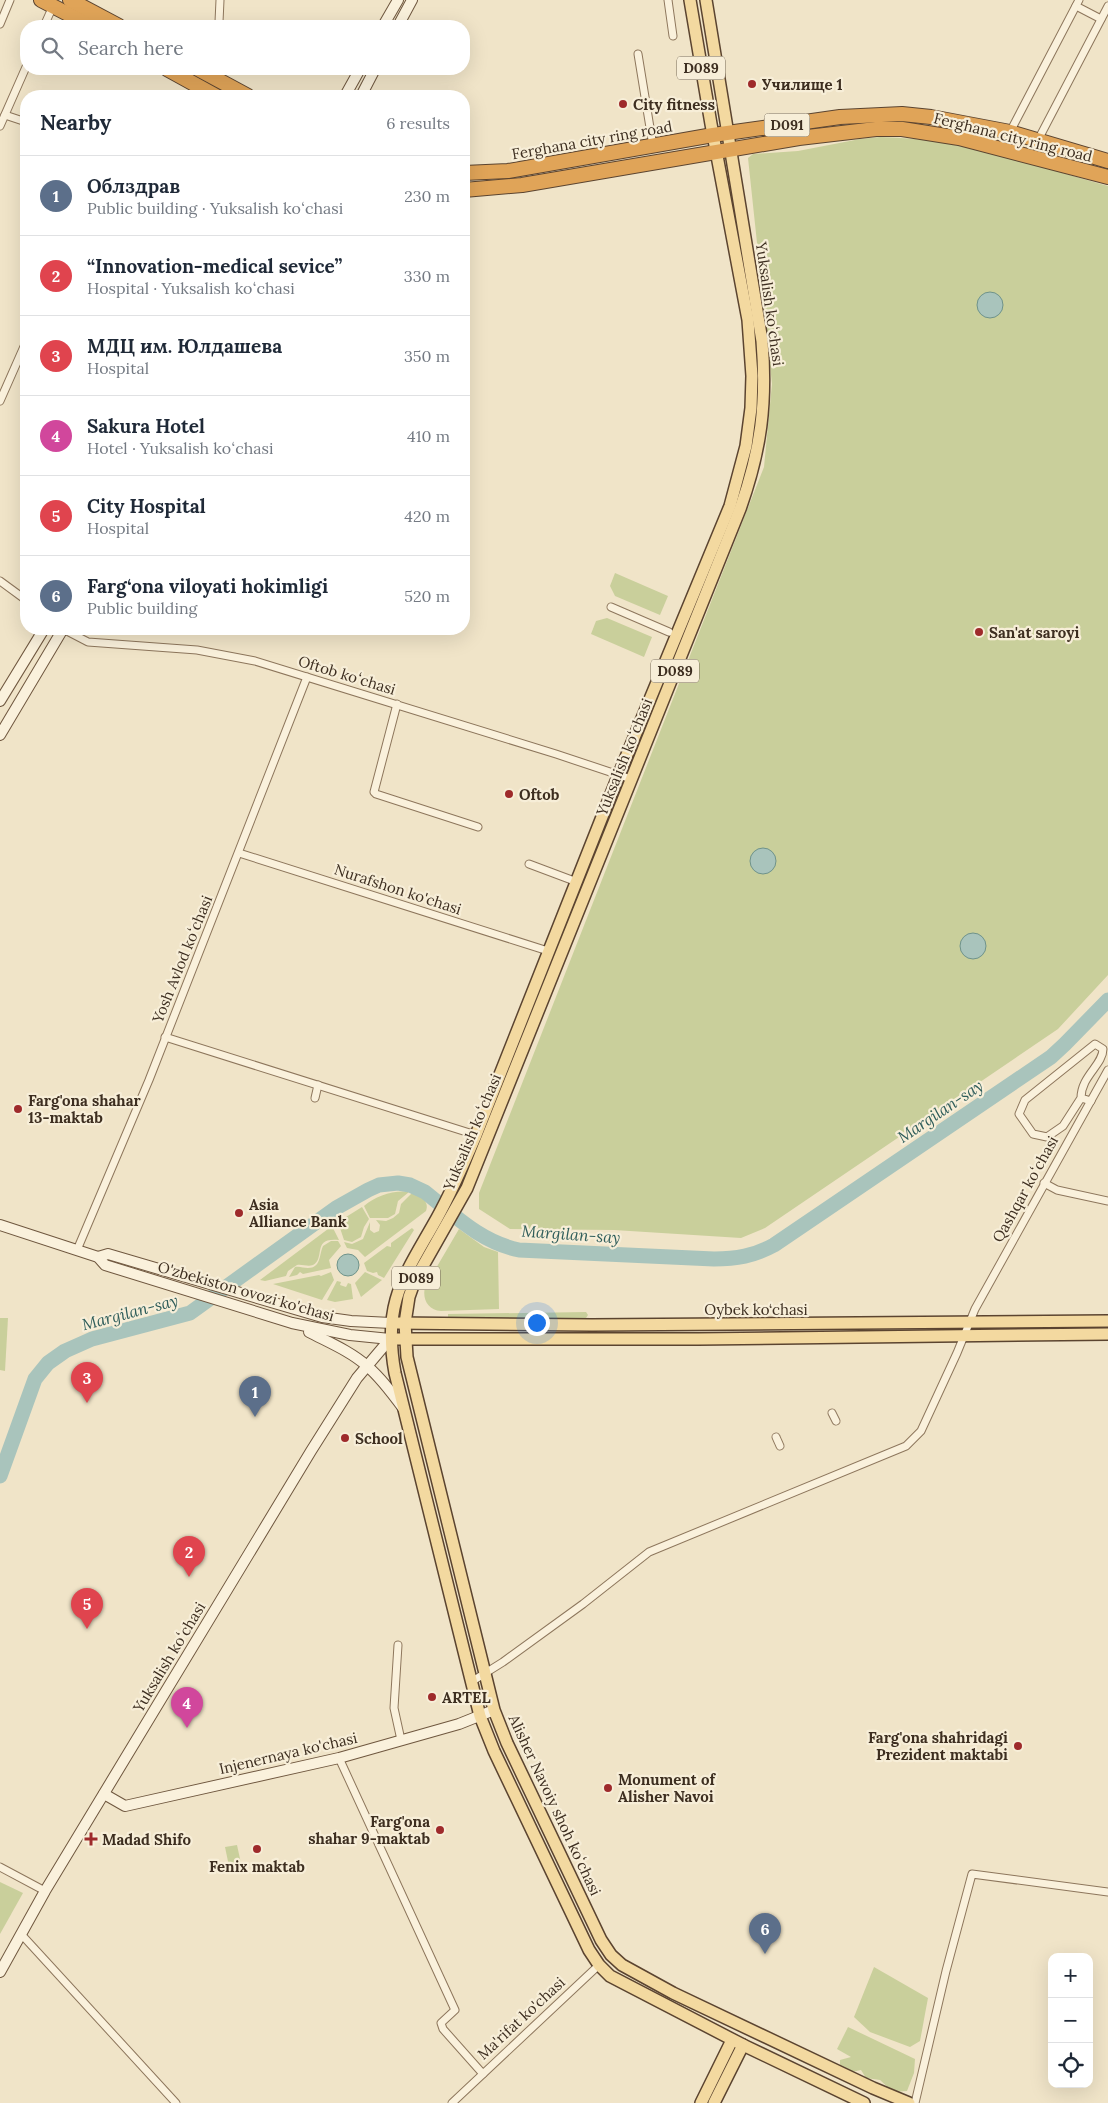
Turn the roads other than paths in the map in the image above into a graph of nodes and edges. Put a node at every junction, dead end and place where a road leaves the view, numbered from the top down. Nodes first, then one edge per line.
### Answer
1 (10, 0) edge
2 (70, 0) edge
3 (220, 0) edge
4 (398, 0) edge
5 (412, 0) edge
6 (668, 0) edge
7 (690, 0) edge
8 (706, 0) edge
9 (47, 3) edge
10 (1078, 3) edge
11 (1108, 6) edge
12 (389, 16) junction
13 (1101, 19) junction
14 (45, 20) edge
15 (80, 20) edge
16 (108, 20) edge
17 (219, 20) edge
18 (387, 20) edge
19 (394, 20) edge
20 (401, 20) edge
21 (0, 24) edge
22 (674, 36) dead end
23 (638, 54) dead end
24 (22, 75) edge
25 (178, 75) edge
26 (209, 75) edge
27 (357, 75) edge
28 (372, 75) edge
29 (205, 90) edge
30 (237, 90) edge
31 (348, 90) edge
32 (364, 90) edge
33 (5, 115) junction
34 (20, 120) edge
35 (0, 126) edge
36 (1010, 132) junction
37 (728, 133) junction
38 (713, 136) junction
39 (1038, 140) junction
40 (653, 146) junction
41 (731, 150) junction
42 (716, 152) junction
43 (1108, 161) edge
44 (470, 173) edge
45 (1108, 177) edge
46 (470, 189) edge
47 (20, 356) edge
48 (0, 402) edge
49 (0, 581) edge
50 (20, 596) edge
51 (611, 607) dead end
52 (669, 632) dead end
53 (40, 635) edge
54 (59, 635) edge
55 (75, 635) edge
56 (307, 677) junction
57 (0, 701) edge
58 (397, 704) junction
59 (0, 735) edge
60 (619, 774) junction
61 (631, 778) junction
62 (478, 828) dead end
63 (239, 853) junction
64 (528, 864) dead end
65 (577, 882) junction
66 (548, 951) junction
67 (165, 1037) junction
68 (1108, 1070) edge
69 (318, 1085) junction
70 (315, 1098) dead end
71 (1080, 1098) junction
72 (1090, 1101) junction
73 (476, 1135) junction
74 (1044, 1183) junction
75 (462, 1184) junction
76 (1108, 1201) edge
77 (0, 1225) edge
78 (77, 1250) junction
79 (98, 1257) junction
80 (1108, 1321) edge
81 (969, 1322) junction
82 (292, 1323) junction
83 (391, 1323) junction
84 (405, 1323) junction
85 (1108, 1334) edge
86 (964, 1336) junction
87 (390, 1339) junction
88 (405, 1339) junction
89 (366, 1365) junction
90 (404, 1408) junction
91 (832, 1413) dead end
92 (836, 1421) dead end
93 (776, 1437) dead end
94 (780, 1446) dead end
95 (398, 1645) dead end
96 (485, 1673) junction
97 (472, 1682) junction
98 (494, 1710) junction
99 (480, 1716) junction
100 (401, 1740) junction
101 (339, 1758) junction
102 (104, 1794) junction
103 (0, 1867) edge
104 (45, 1891) junction
105 (1108, 1892) edge
106 (21, 1934) junction
107 (610, 1955) junction
108 (599, 1965) junction
109 (0, 1972) edge
110 (737, 2042) junction
111 (483, 2074) junction
112 (176, 2103) edge
113 (452, 2103) edge
114 (701, 2103) edge
115 (714, 2103) edge
116 (864, 2103) edge
117 (909, 2103) edge
118 (915, 2103) edge

1 - 21 street
2 - 16 highway
3 - 17 street
4 - 12 main road
5 - 20 main road
6 - 22 street
7 - 38 main road, D089
8 - 37 main road, D089
9 - 14 street
9 - 15 highway
10 - 13 street
10 - 36 street
11 - 13 street
12 - 18 main road
12 - 19 main road
13 - 39 street
23 - 40 street
24 - 33 street
25 - 29 highway
26 - 30 highway
27 - 31 main road
28 - 32 main road
33 - 34 street
33 - 35 street
36 - 37 highway, Ferghana city ring road / D091
36 - 39 highway, Ferghana city ring road / D091
37 - 38 highway, Ferghana city ring road / D091
37 - 41 main road, Yuksalish koʻchasi / D089
38 - 40 highway, Ferghana city ring road / D091
38 - 42 main road, Yuksalish koʻchasi / D089
39 - 43 highway, Ferghana city ring road / D091
40 - 44 highway, Ferghana city ring road / D091
41 - 42 highway, Ferghana city ring road / D091
41 - 45 highway, Ferghana city ring road / D091
41 - 61 main road, Yuksalish koʻchasi / D089
42 - 46 highway, Ferghana city ring road / D091
42 - 60 main road, Yuksalish koʻchasi / D089
47 - 48 street
49 - 50 street
51 - 52 street
53 - 57 main road
54 - 59 main road
55 - 56 street, Oftob koʻchasi
56 - 58 street, Oftob koʻchasi
56 - 63 street, Yosh Avlod koʻchasi
58 - 60 street, Oftob koʻchasi
58 - 62 street
60 - 61 street, Oftob koʻchasi
60 - 65 main road, Yuksalish koʻchasi / D089
61 - 75 main road, Yuksalish koʻchasi / D089
63 - 66 street, Nurafshon ko'chasi
63 - 67 street, Yosh Avlod koʻchasi
64 - 65 street
65 - 66 main road, Yuksalish koʻchasi / D089
66 - 73 main road, Yuksalish koʻchasi / D089
67 - 69 street
67 - 78 street, Yosh Avlod koʻchasi
68 - 72 street, Qashqar koʻchasi
69 - 70 street
69 - 73 street
71 - 71 street
71 - 72 street
72 - 74 street, Qashqar koʻchasi
73 - 75 main road, Yuksalish koʻchasi / D089
74 - 76 street
74 - 81 street, Qashqar koʻchasi
75 - 83 main road, Yuksalish koʻchasi / D089
75 - 84 main road, Yuksalish koʻchasi / D089
77 - 78 main road, O'zbekiston ovozi ko'chasi
78 - 79 main road, O'zbekiston ovozi ko'chasi
79 - 82 main road, O'zbekiston ovozi ko'chasi
79 - 83 main road, O'zbekiston ovozi ko'chasi
80 - 81 main road, Oybek ko‘chasi
81 - 84 main road, Oybek ko‘chasi
81 - 86 street, Qashqar koʻchasi
82 - 87 main road, O'zbekiston ovozi ko'chasi
82 - 89 main road
83 - 84 main road, Oybek ko‘chasi
83 - 87 main road, Yuksalish koʻchasi
84 - 88 main road, Yuksalish koʻchasi / D089
85 - 86 main road, Oybek ko‘chasi
86 - 88 main road, Oybek ko‘chasi
86 - 96 street, Qashqar koʻchasi
87 - 88 main road, Oybek ko‘chasi
87 - 89 main road, Yuksalish koʻchasi
87 - 90 main road, Alisher Navoiy shoh koʻchasi
88 - 96 main road, Alisher Navoiy shoh koʻchasi
89 - 90 main road
89 - 102 main road, Yuksalish koʻchasi
90 - 97 main road, Alisher Navoiy shoh koʻchasi
91 - 92 street
93 - 94 street
95 - 100 street
96 - 97 street, Qashqar koʻchasi
96 - 98 main road, Alisher Navoiy shoh koʻchasi
97 - 99 main road, Alisher Navoiy shoh koʻchasi
98 - 99 main road, Injenernaya ko'chasi
98 - 107 main road, Alisher Navoiy shoh koʻchasi
99 - 100 main road, Injenernaya ko'chasi
99 - 108 main road, Alisher Navoiy shoh koʻchasi
100 - 101 main road, Injenernaya ko'chasi
101 - 102 main road, Injenernaya ko'chasi
101 - 111 street
102 - 104 main road, Yuksalish koʻchasi
103 - 104 street
104 - 106 main road, Yuksalish koʻchasi
105 - 118 street
106 - 109 main road, Yuksalish koʻchasi
106 - 112 street
107 - 108 main road, Ma'rifat ko'chasi
107 - 117 main road, Alisher Navoiy shoh koʻchasi
108 - 110 main road, Alisher Navoiy shoh koʻchasi
108 - 111 street, Ma'rifat ko'chasi
110 - 114 main road
110 - 115 main road
110 - 116 main road, Alisher Navoiy shoh koʻchasi
111 - 113 street, Ma'rifat ko'chasi

